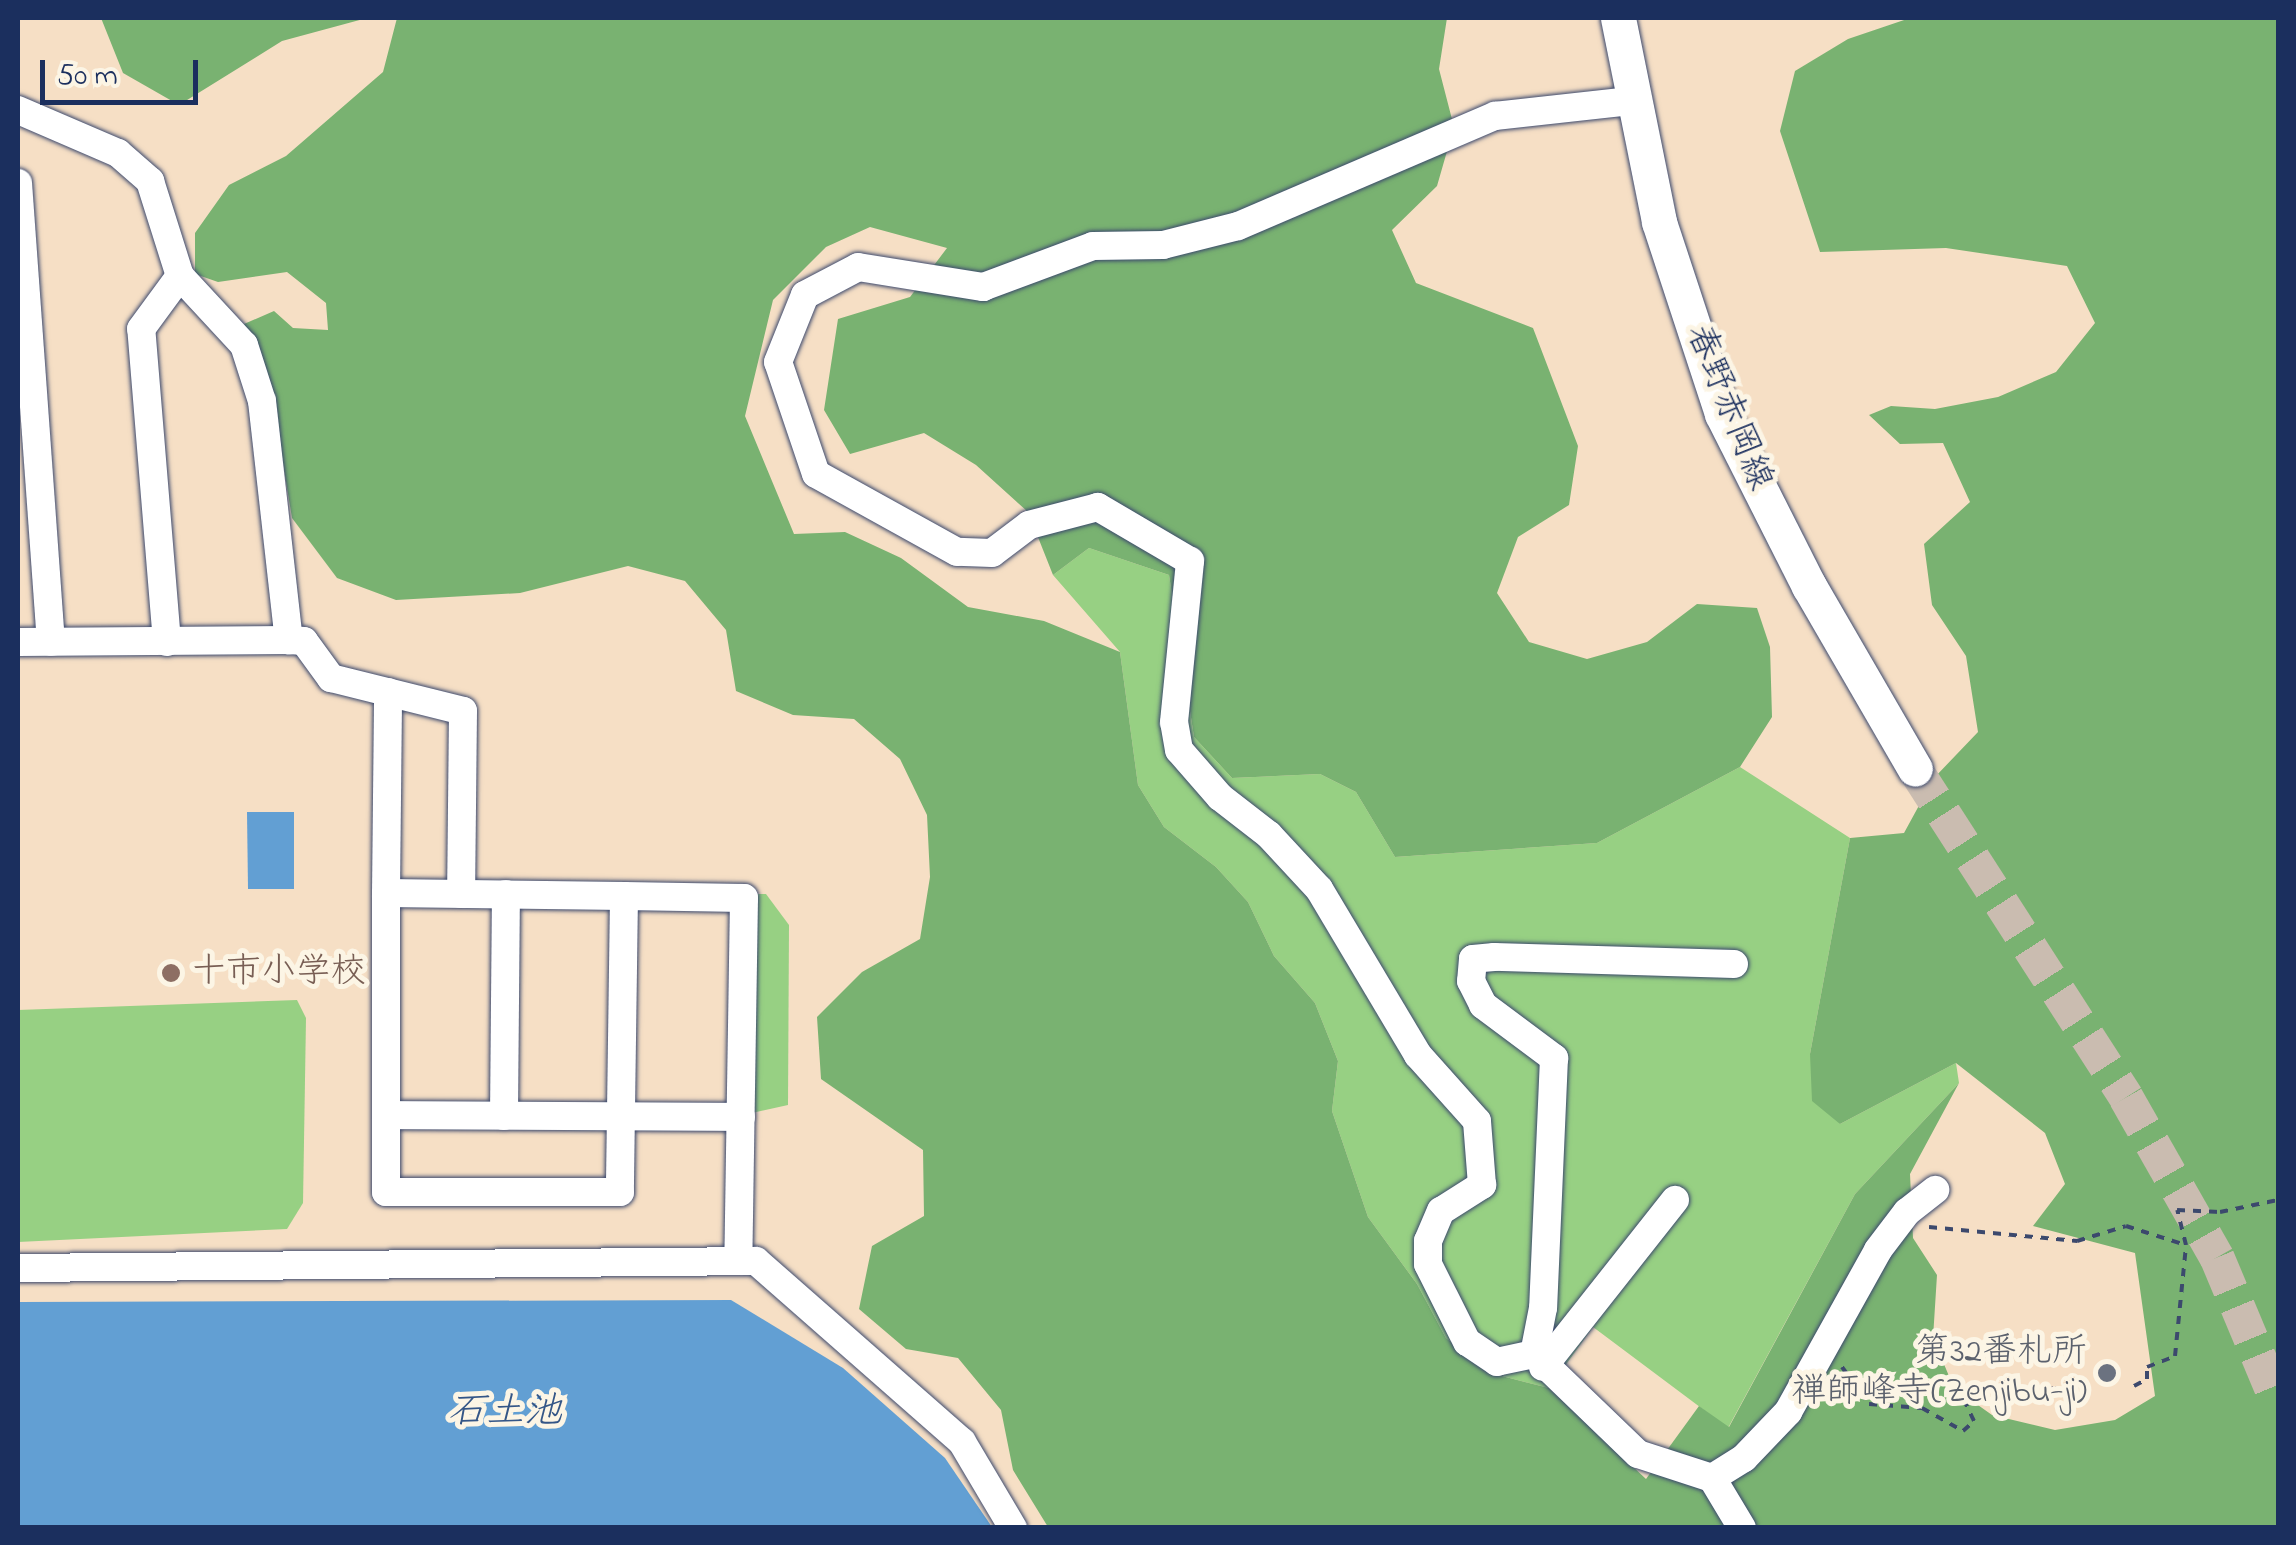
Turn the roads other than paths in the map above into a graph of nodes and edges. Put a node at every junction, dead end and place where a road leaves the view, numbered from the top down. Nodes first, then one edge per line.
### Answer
1 (1618, 18) edge
2 (1630, 101) junction
3 (18, 110) edge
4 (18, 182) edge
5 (180, 276) junction
6 (289, 640) junction
7 (18, 642) edge
8 (51, 642) junction
9 (167, 642) junction
10 (388, 692) junction
11 (1915, 769) tunnel mouth
12 (386, 893) junction
13 (461, 894) junction
14 (506, 894) junction
15 (624, 896) junction
16 (1734, 964) dead end
17 (386, 1115) junction
18 (621, 1115) junction
19 (504, 1116) junction
20 (742, 1116) junction
21 (1936, 1190) dead end
22 (1675, 1200) dead end
23 (738, 1261) junction
24 (18, 1268) edge
25 (1539, 1361) junction
26 (1712, 1478) junction
27 (1013, 1528) edge
28 (1742, 1528) edge

1 - 2 main road, 春野赤岡線
2 - 11 main road, 春野赤岡線
2 - 25 street
3 - 5 street
4 - 8 street
5 - 6 street
5 - 9 street
6 - 9 street
6 - 10 street
7 - 8 street
8 - 9 street
10 - 12 street
10 - 13 street
12 - 13 street
12 - 17 street
13 - 14 street
14 - 15 street
14 - 19 street
15 - 18 street
15 - 20 street
16 - 25 street
17 - 18 street
17 - 19 street
18 - 19 street
18 - 20 street
20 - 23 street
21 - 26 street
22 - 25 street
23 - 24 street
23 - 27 street
25 - 26 street
26 - 28 street

